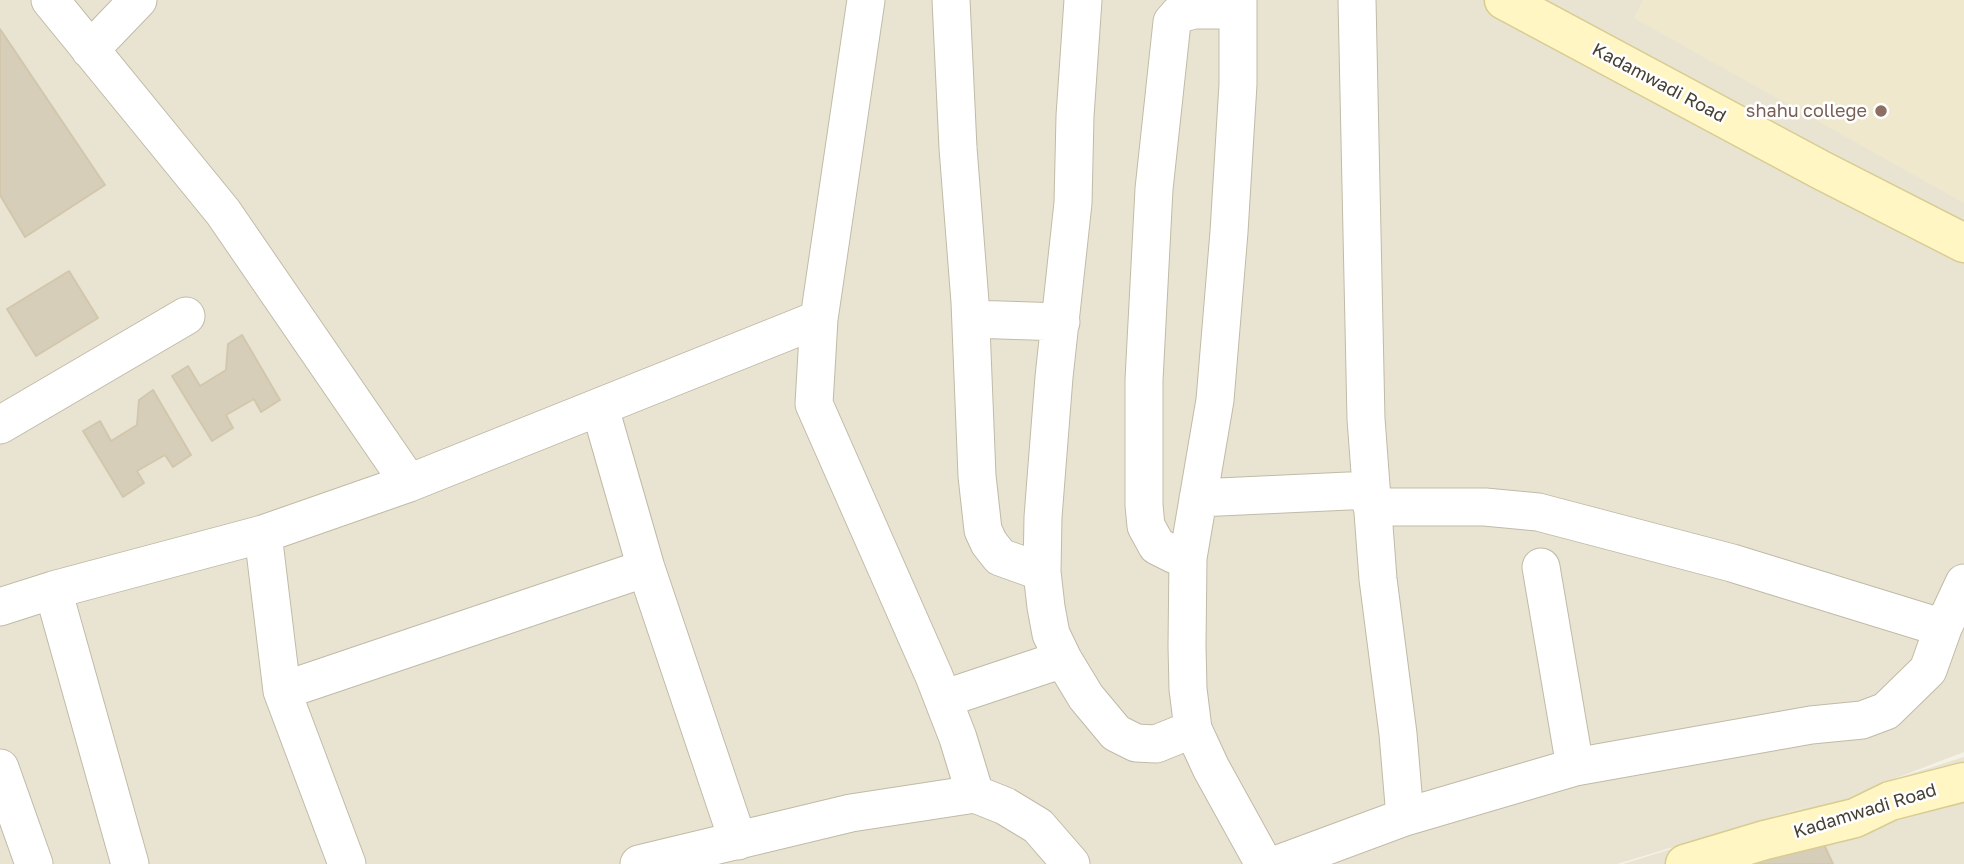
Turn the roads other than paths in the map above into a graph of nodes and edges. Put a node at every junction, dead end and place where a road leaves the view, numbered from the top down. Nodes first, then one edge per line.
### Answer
1 (50, 0) edge
2 (138, 0) edge
3 (866, 0) edge
4 (951, 0) edge
5 (1083, 0) edge
6 (1357, 0) edge
7 (1504, 0) edge
8 (1238, 5) edge
9 (90, 50) junction
10 (1964, 243) edge
11 (186, 316) dead end
12 (971, 318) junction
13 (819, 319) junction
14 (1060, 322) junction
15 (600, 408) junction
16 (0, 425) edge
17 (409, 483) junction
18 (1198, 498) junction
19 (1371, 498) junction
20 (263, 534) junction
21 (1188, 558) junction
22 (1541, 567) dead end
23 (646, 568) junction
24 (1042, 572) junction
25 (1964, 583) edge
26 (52, 590) junction
27 (0, 607) edge
28 (1943, 628) junction
29 (1063, 659) junction
30 (282, 691) junction
31 (943, 699) junction
32 (1193, 729) junction
33 (1575, 767) junction
34 (0, 768) edge
35 (1964, 782) edge
36 (975, 794) junction
37 (1405, 817) junction
38 (738, 841) junction
39 (649, 863) edge
40 (34, 864) edge
41 (130, 864) edge
42 (347, 864) edge
43 (1071, 864) edge
44 (1264, 864) edge
45 (1278, 864) edge
46 (1685, 864) edge

1 - 9 street
2 - 9 street
3 - 13 street
4 - 12 street
5 - 14 street
6 - 19 street
7 - 10 street, Kadamwadi Road
8 - 18 street
8 - 21 street
9 - 17 street
11 - 16 street
12 - 14 street
12 - 24 street
13 - 15 street
13 - 31 street
14 - 24 street
15 - 17 street
15 - 23 street
17 - 20 street
18 - 19 street
18 - 21 street
19 - 28 street
19 - 37 street
20 - 26 street
20 - 30 street
21 - 32 street
22 - 33 street
23 - 30 street
23 - 38 street
24 - 29 street
25 - 28 street
26 - 27 street
26 - 41 street
28 - 33 street
29 - 31 street
29 - 32 street
30 - 42 street
31 - 36 street
32 - 44 street
33 - 37 street
34 - 40 street
35 - 46 street, Kadamwadi Road
36 - 38 street
36 - 43 street
37 - 45 street
38 - 39 street

